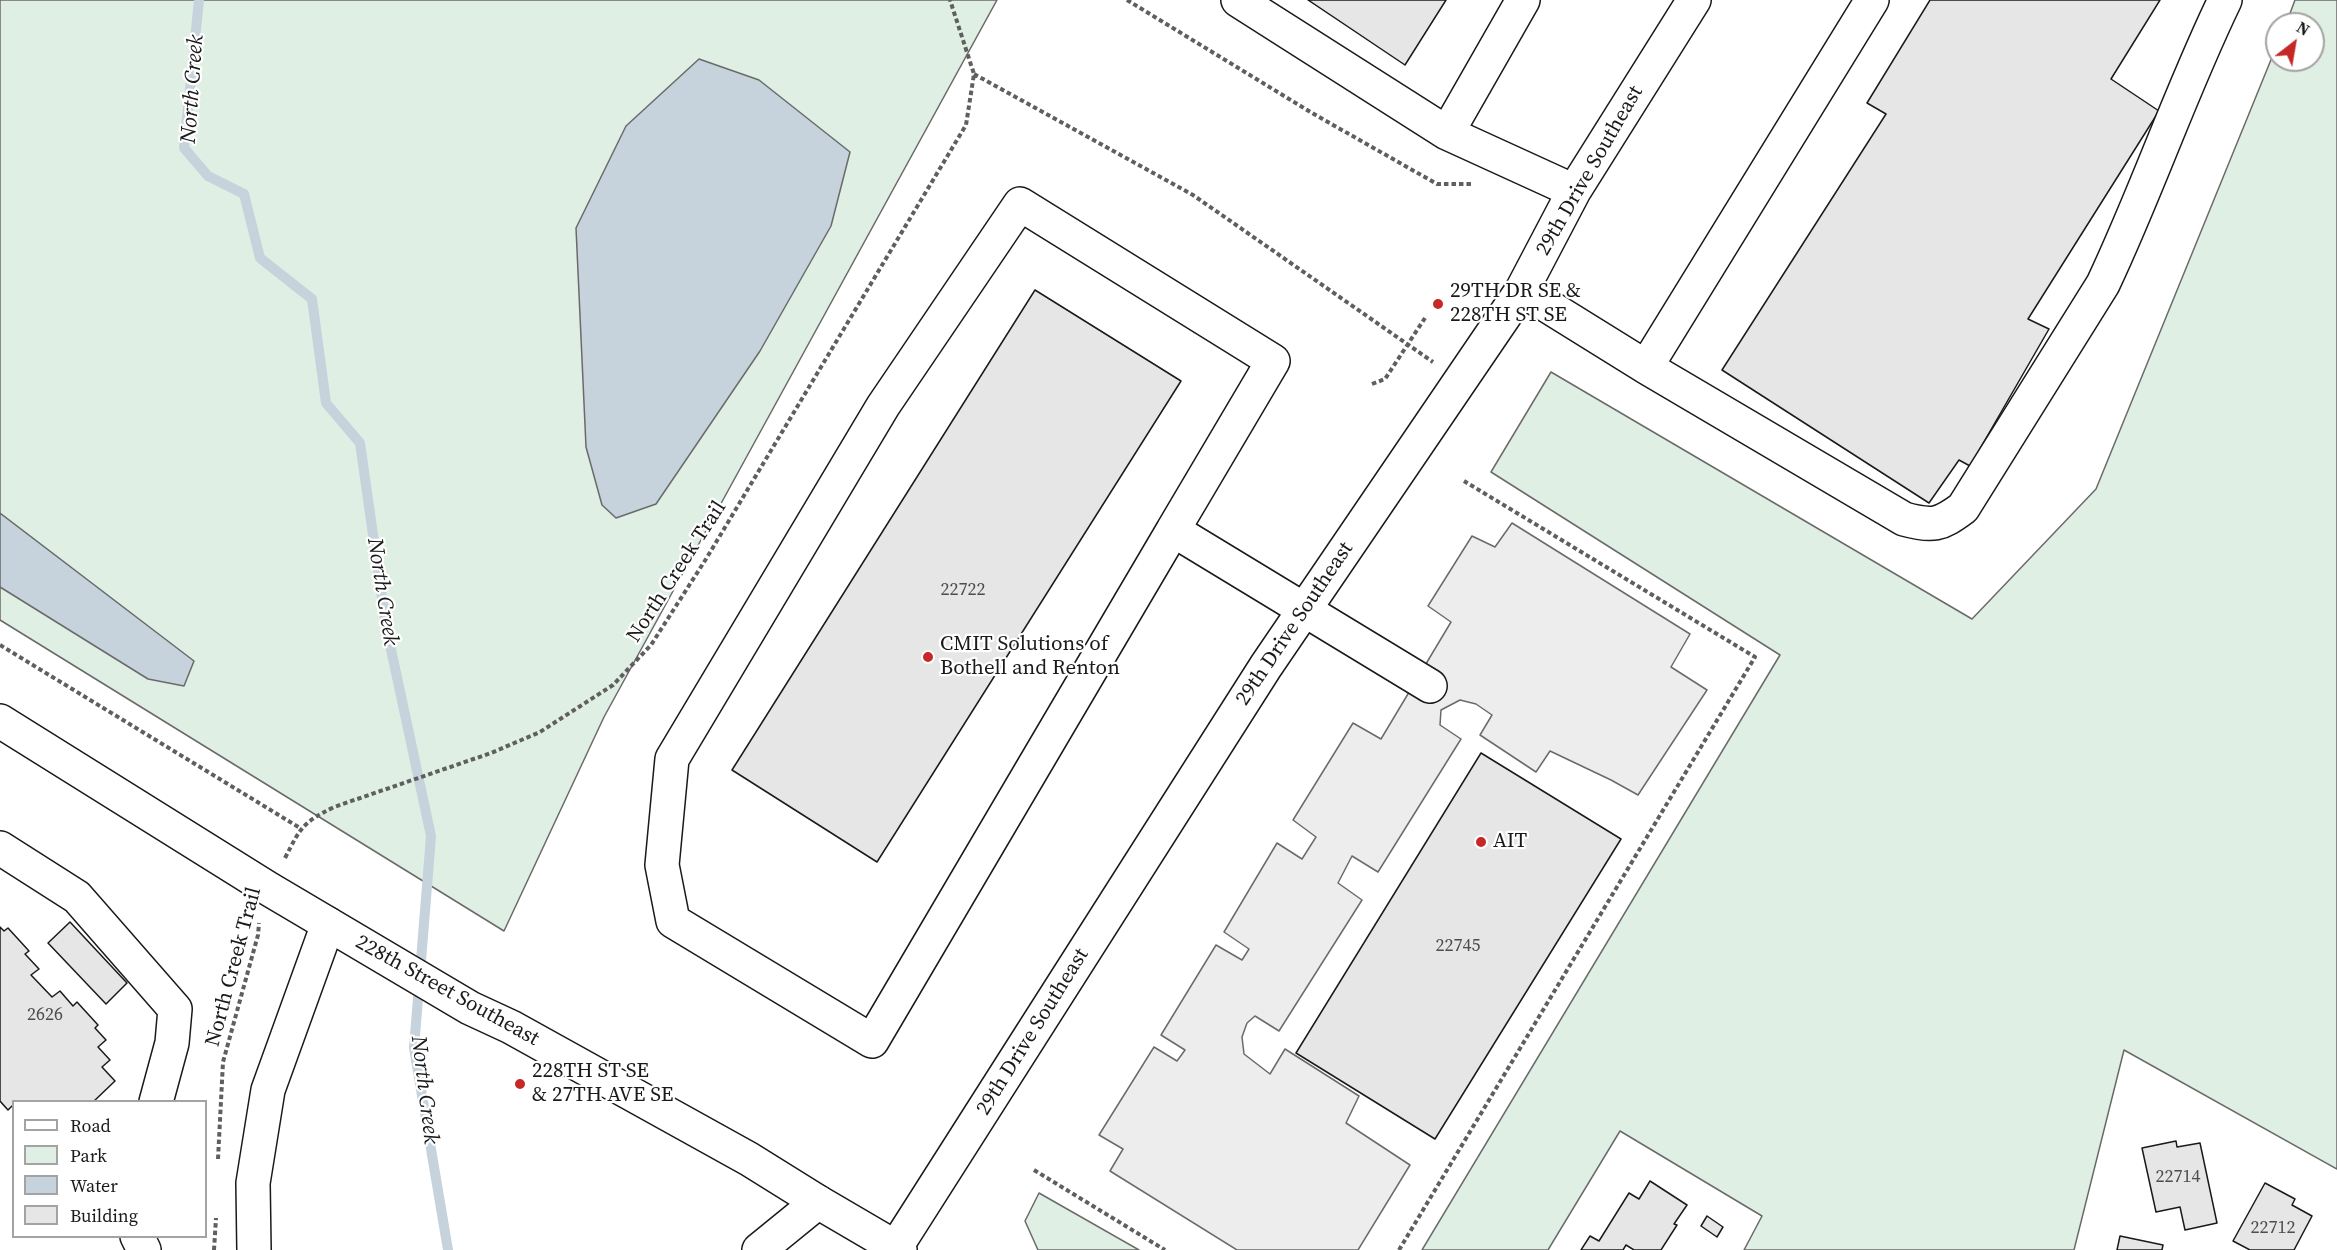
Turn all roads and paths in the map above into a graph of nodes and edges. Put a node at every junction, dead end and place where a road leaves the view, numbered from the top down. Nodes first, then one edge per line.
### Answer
1 (950, 0) edge
2 (1127, 0) edge
3 (1238, 0) edge
4 (1523, 0) edge
5 (1694, 0) edge
6 (1872, 0) edge
7 (2225, 0) edge
8 (974, 74) junction
9 (1447, 133) junction
10 (1477, 184) dead end
11 (1574, 191) junction
12 (1522, 290) junction
13 (1425, 318) dead end
14 (1408, 344) junction
15 (1646, 367) junction
16 (1459, 381) junction
17 (1372, 384) dead end
18 (1464, 481) dead end
19 (1173, 530) junction
20 (1304, 609) junction
21 (0, 645) edge
22 (1430, 686) dead end
23 (0, 721) edge
24 (300, 828) junction
25 (0, 848) edge
26 (269, 889) junction
27 (328, 924) junction
28 (156, 1100) edge
29 (218, 1168) dead end
30 (1034, 1170) dead end
31 (818, 1202) junction
32 (216, 1215) dead end
33 (898, 1249) edge
34 (214, 1250) edge
35 (254, 1250) edge
36 (759, 1250) edge
37 (1165, 1250) edge
38 (1399, 1250) edge

1 - 8 path, North Creek Trail
2 - 10 path
3 - 9 street
4 - 9 street
5 - 11 street, 29th Drive Southeast
6 - 15 street
7 - 15 street
8 - 14 path
8 - 24 path, North Creek Trail
9 - 11 street
11 - 12 street, 29th Drive Southeast
12 - 15 street
12 - 16 street, 29th Drive Southeast
13 - 14 path
14 - 16 path
14 - 17 path
16 - 20 street, 29th Drive Southeast
18 - 38 path
19 - 19 street
19 - 20 street
20 - 22 street
20 - 33 street, 29th Drive Southeast
21 - 24 path
23 - 26 street, 228th Street Southeast
24 - 26 path, North Creek Trail
25 - 28 street
26 - 27 street, 228th Street Southeast
26 - 29 path, North Creek Trail
27 - 31 street, 228th Street Southeast
27 - 35 street
30 - 37 path
31 - 33 street, 228th Street Southeast
31 - 36 street
32 - 34 path

